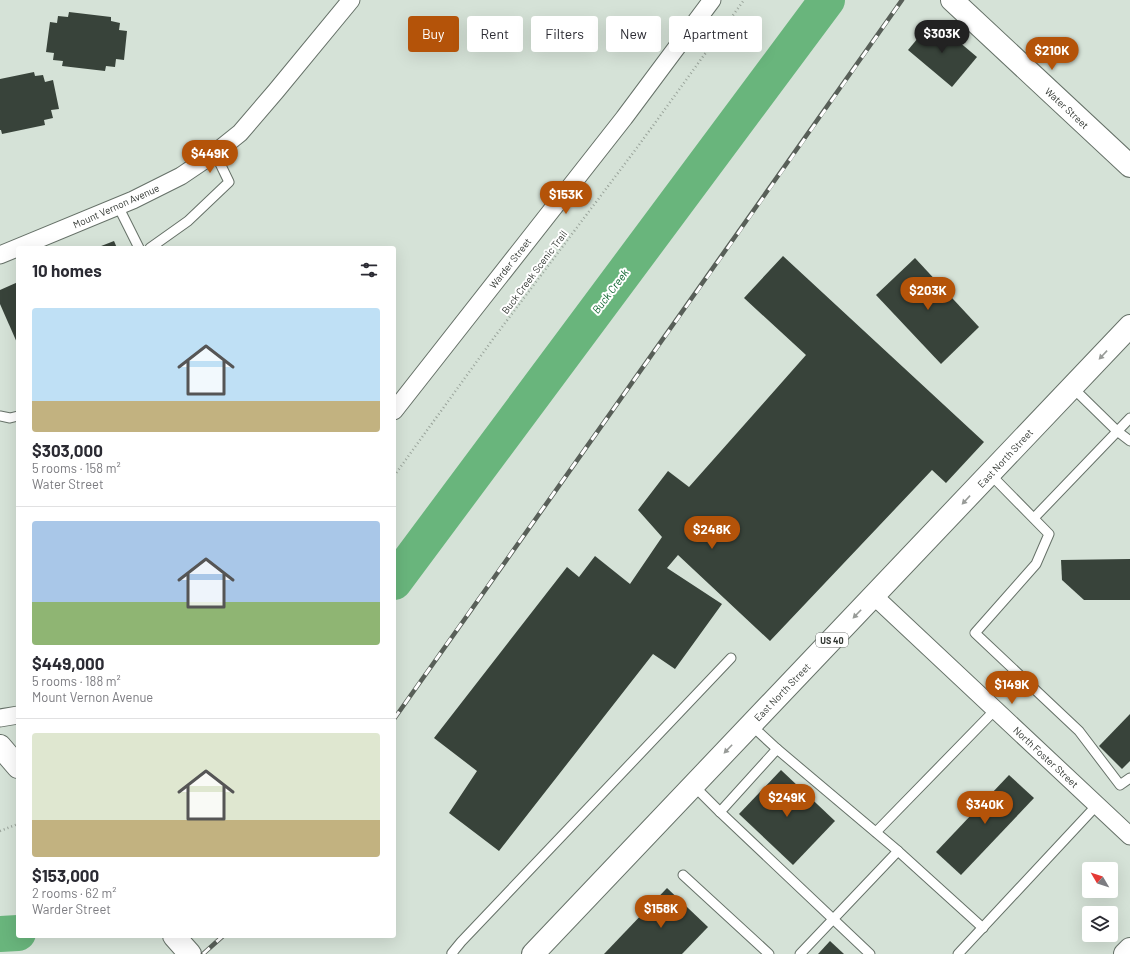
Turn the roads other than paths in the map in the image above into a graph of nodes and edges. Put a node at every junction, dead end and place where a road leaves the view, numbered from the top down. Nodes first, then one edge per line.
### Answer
1 (350, 0) edge
2 (712, 0) edge
3 (952, 0) edge
4 (215, 153) junction
5 (1130, 166) edge
6 (118, 206) junction
7 (22, 246) edge
8 (138, 246) edge
9 (153, 246) edge
10 (16, 248) edge
11 (0, 255) edge
12 (1130, 326) edge
13 (1072, 387) junction
14 (396, 408) edge
15 (0, 416) edge
16 (16, 416) edge
17 (1130, 418) edge
18 (1118, 431) junction
19 (1130, 440) edge
20 (990, 474) junction
21 (1034, 518) junction
22 (874, 596) junction
23 (731, 658) dead end
24 (995, 710) junction
25 (16, 715) edge
26 (0, 718) edge
27 (751, 725) junction
28 (0, 746) edge
29 (778, 749) junction
30 (16, 765) edge
31 (1130, 778) edge
32 (693, 786) junction
33 (1097, 805) junction
34 (720, 812) junction
35 (876, 832) junction
36 (1130, 836) edge
37 (898, 851) junction
38 (683, 875) dead end
39 (833, 919) junction
40 (983, 928) junction
41 (176, 938) edge
42 (1130, 949) edge
43 (190, 954) edge
44 (453, 954) edge
45 (533, 954) edge
46 (769, 954) edge
47 (800, 954) edge
48 (870, 954) edge
49 (958, 954) edge
50 (1125, 954) edge

1 - 4 street, Mount Vernon Avenue
2 - 14 street, Warder Street
3 - 5 main road, Water Street
4 - 6 street, Mount Vernon Avenue
4 - 9 lane
6 - 7 street, Mount Vernon Avenue
6 - 8 lane
10 - 11 street, Mount Vernon Avenue
12 -> 13 main road, East North Street / US 40
13 - 18 lane
13 - 20 main road, East North Street / US 40
15 - 16 lane
17 - 18 lane
18 - 19 lane
18 - 21 lane
20 - 21 lane
20 -> 22 main road, East North Street / US 40
21 - 31 lane
22 - 24 street, North Foster Street
22 -> 27 main road, East North Street / US 40
23 - 44 lane
24 - 33 street, North Foster Street
24 - 35 lane
25 - 26 street
27 - 29 lane
27 -> 32 main road, East North Street / US 40
28 - 30 main road
29 - 34 lane
29 - 35 lane
32 - 34 lane
32 - 45 main road, East North Street / US 40
33 - 36 street, North Foster Street
33 - 40 lane
34 - 39 lane
35 - 37 lane
37 - 39 lane
37 - 40 lane
38 - 46 lane
39 - 47 lane
39 - 48 lane
40 - 49 lane
41 - 43 main road
42 - 50 main road

